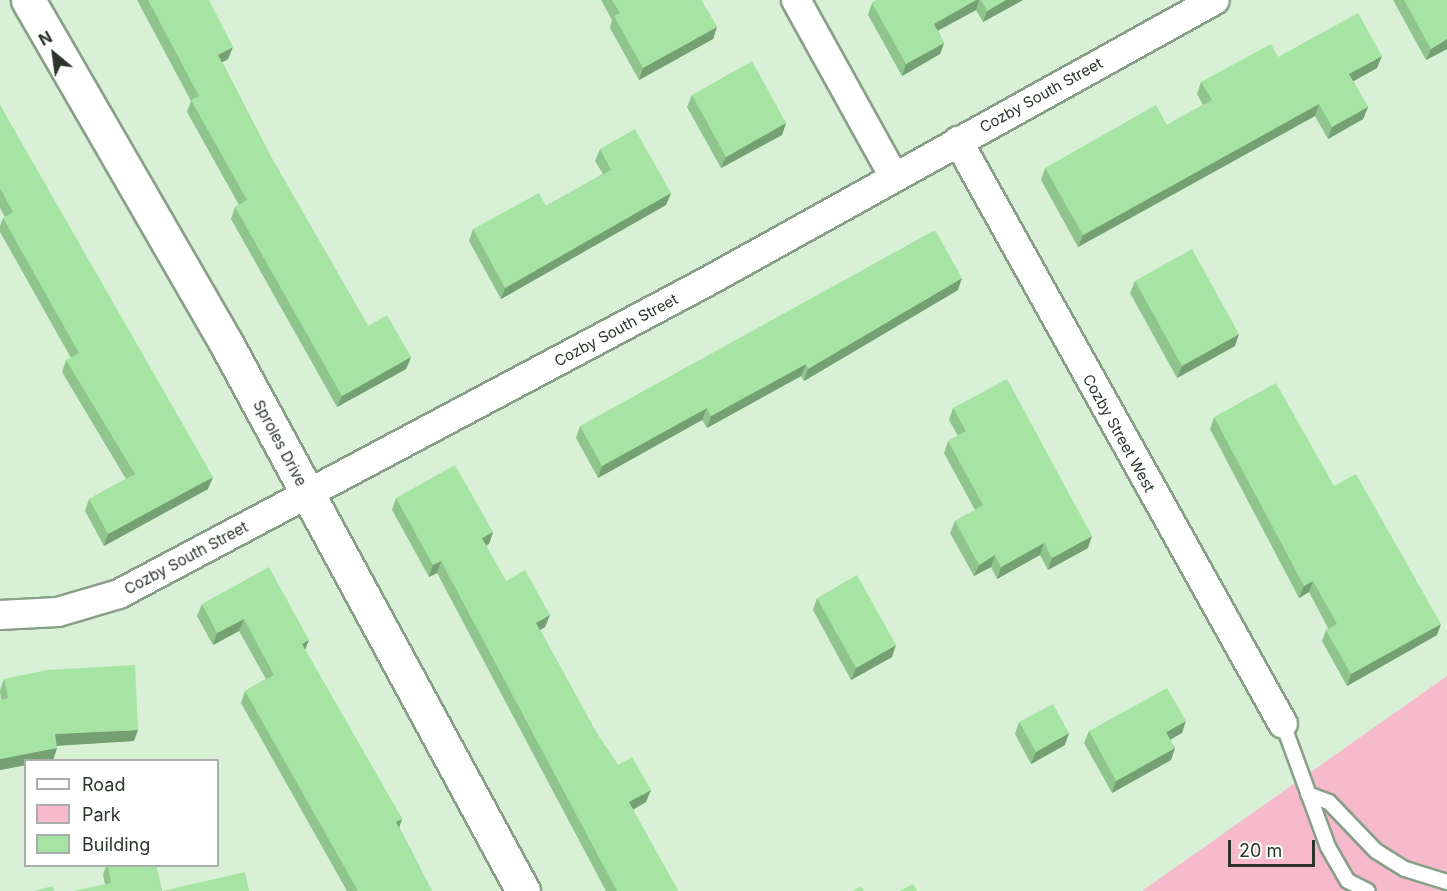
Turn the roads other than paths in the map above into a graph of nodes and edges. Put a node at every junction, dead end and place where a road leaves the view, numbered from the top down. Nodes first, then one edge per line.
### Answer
1 (28, 0) edge
2 (796, 0) edge
3 (1215, 0) edge
4 (958, 141) junction
5 (894, 177) junction
6 (308, 494) junction
7 (0, 615) edge
8 (1283, 724) joint
9 (1308, 794) junction
10 (1447, 882) edge
11 (523, 891) edge
12 (1368, 891) edge

1 - 6 street, Sproles Drive
2 - 5 street
3 - 4 street, Cozby South Street
4 - 5 street, Cozby South Street
4 - 8 street, Cozby Street West
5 - 6 street, Cozby South Street
6 - 7 street, Cozby South Street
6 - 11 street, Sproles Drive
8 - 9 lane
9 - 10 lane
9 - 12 lane

